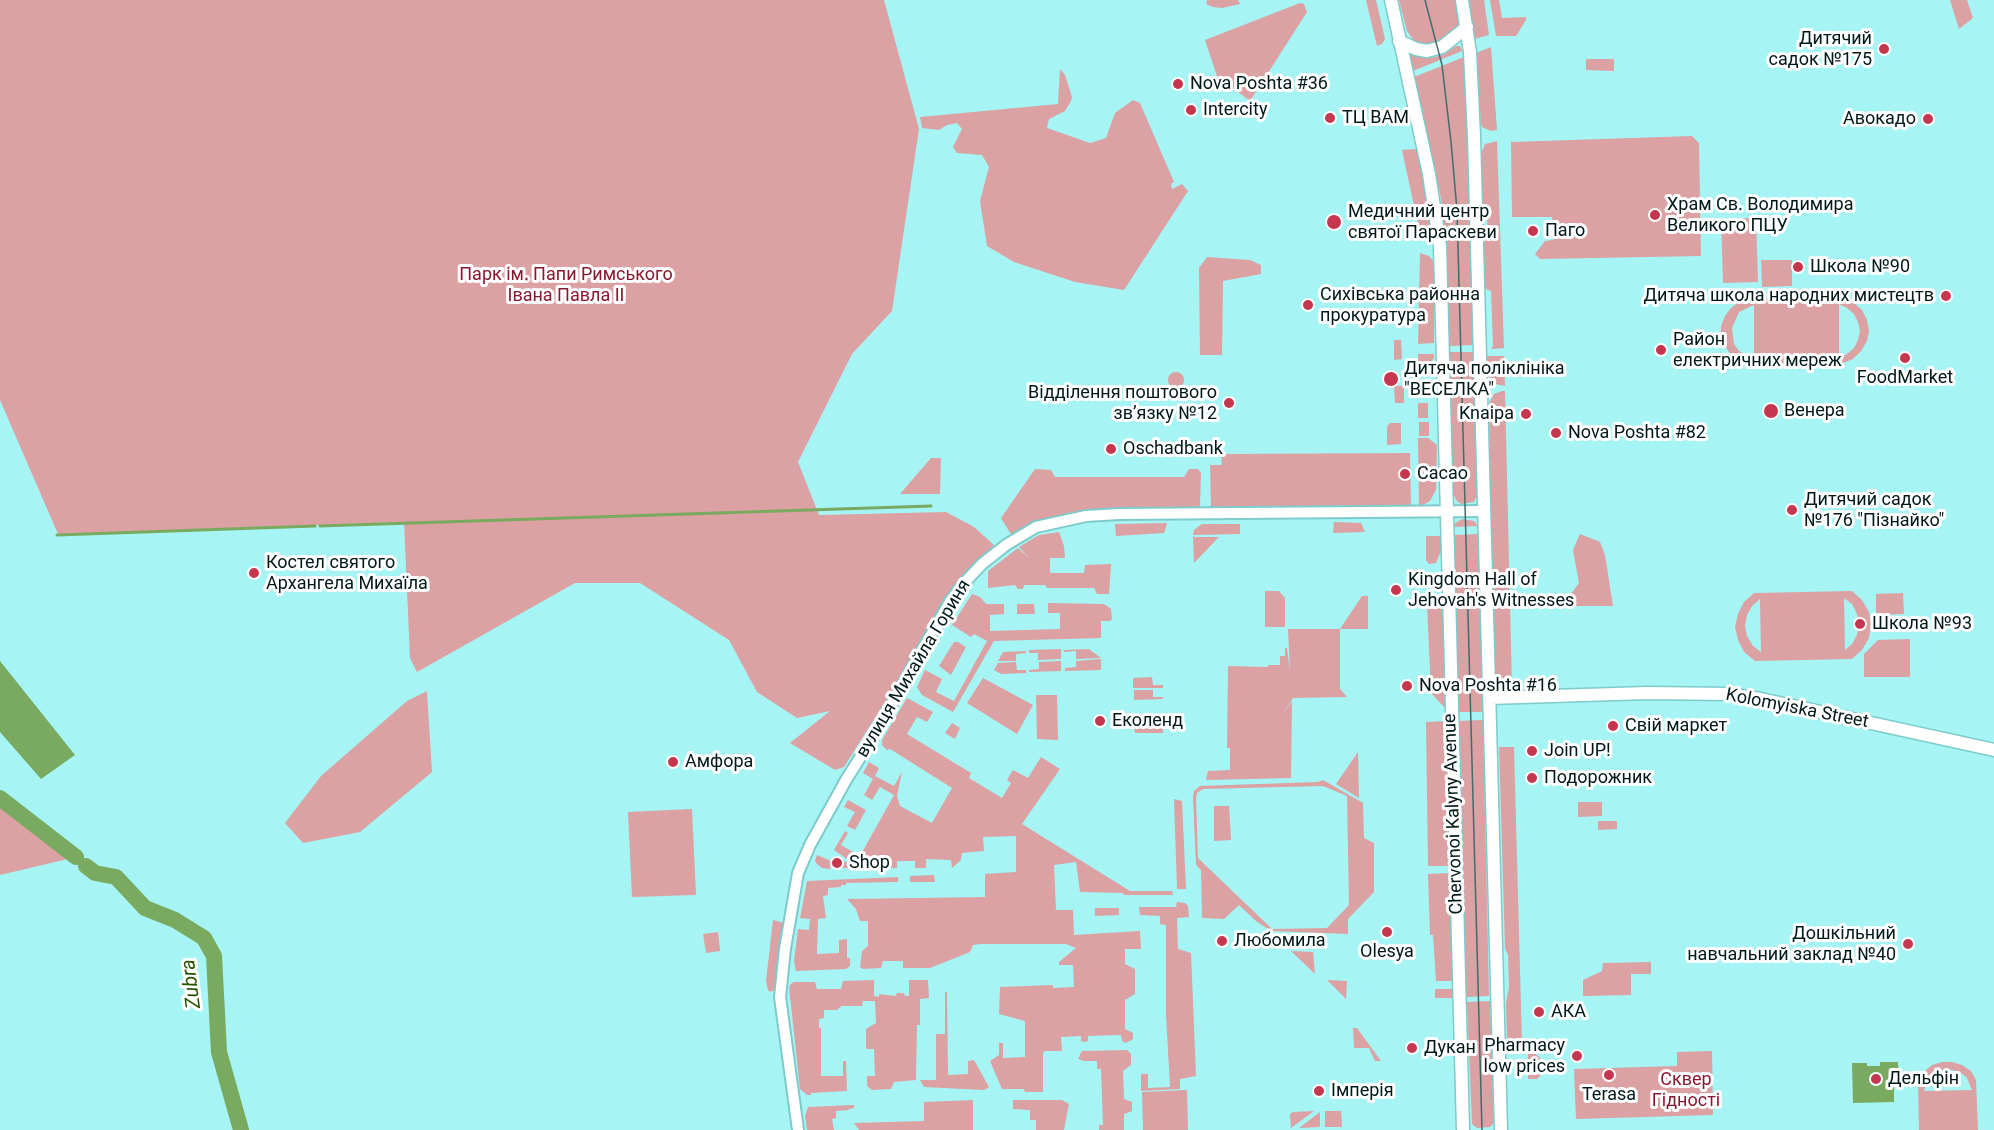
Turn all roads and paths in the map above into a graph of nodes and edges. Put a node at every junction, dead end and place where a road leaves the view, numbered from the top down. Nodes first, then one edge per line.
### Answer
1 (1390, 0) edge
2 (1462, 0) edge
3 (1467, 27) junction
4 (1399, 41) junction
5 (1447, 512) junction
6 (1484, 512) junction
7 (1489, 698) junction
8 (1994, 750) edge
9 (798, 1130) edge
10 (1463, 1130) edge
11 (1501, 1130) edge

1 - 4 main road, Chervonoi Kalyny Avenue
2 - 3 main road, Chervonoi Kalyny Avenue
3 - 4 main road
3 - 6 main road, Chervonoi Kalyny Avenue
4 - 5 main road, Chervonoi Kalyny Avenue
5 - 6 street, вулиця Михайла Гориня
5 - 9 street, вулиця Михайла Гориня
5 - 10 main road, Chervonoi Kalyny Avenue
6 - 7 main road, Chervonoi Kalyny Avenue
7 - 8 main road, Kolomyiska Street
7 - 11 main road, Chervonoi Kalyny Avenue

